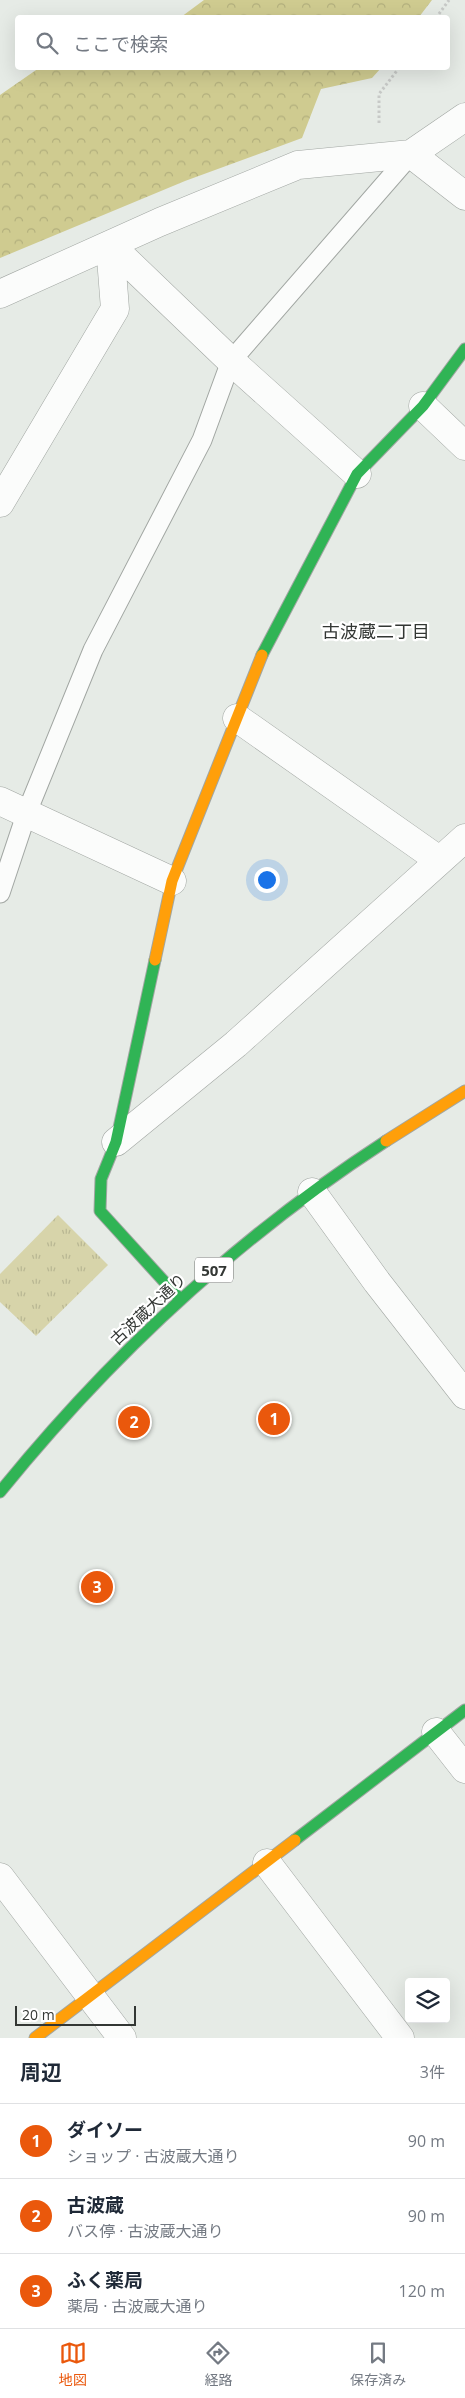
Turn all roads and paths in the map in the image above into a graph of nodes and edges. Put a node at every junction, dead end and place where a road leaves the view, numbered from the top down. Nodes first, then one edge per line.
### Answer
1 (449, 0) edge
2 (438, 15) edge
3 (397, 70) edge
4 (465, 117) edge
5 (411, 154) junction
6 (379, 159) junction
7 (465, 196) edge
8 (110, 244) junction
9 (0, 294) edge
10 (465, 349) edge
11 (231, 361) junction
12 (423, 406) junction
13 (465, 446) edge
14 (357, 474) junction
15 (0, 502) edge
16 (237, 718) junction
17 (0, 801) edge
18 (27, 812) junction
19 (465, 838) edge
20 (439, 860) junction
21 (172, 881) junction
22 (0, 893) edge
23 (465, 1092) edge
24 (116, 1142) junction
25 (312, 1192) junction
26 (180, 1299) junction
27 (465, 1395) edge
28 (0, 1492) edge
29 (465, 1710) edge
30 (436, 1732) junction
31 (465, 1769) edge
32 (266, 1863) junction
33 (0, 1877) edge
34 (90, 1995) junction
35 (35, 2038) edge
36 (122, 2038) edge
37 (400, 2038) edge

1 - 2 path
3 - 6 path
4 - 5 street
5 - 6 street
5 - 7 street
5 - 11 lane
6 - 8 street
8 - 9 street
8 - 11 street
8 - 15 street
10 - 12 main road
11 - 14 street
11 - 18 lane
12 - 13 street
12 - 14 main road
14 - 16 main road
16 - 20 street
16 - 21 main road
17 - 18 street
18 - 21 street
18 - 22 lane
19 - 20 street
20 - 24 street
21 - 24 main road
23 - 25 main road, 古波蔵大通り / 507
24 - 26 main road
25 - 26 main road, 古波蔵大通り / 507
25 - 27 street
26 - 28 main road, 古波蔵大通り / 507
29 - 30 main road
30 - 31 street
30 - 32 main road
32 - 34 main road
32 - 37 street
33 - 34 street
34 - 35 main road
34 - 36 street

